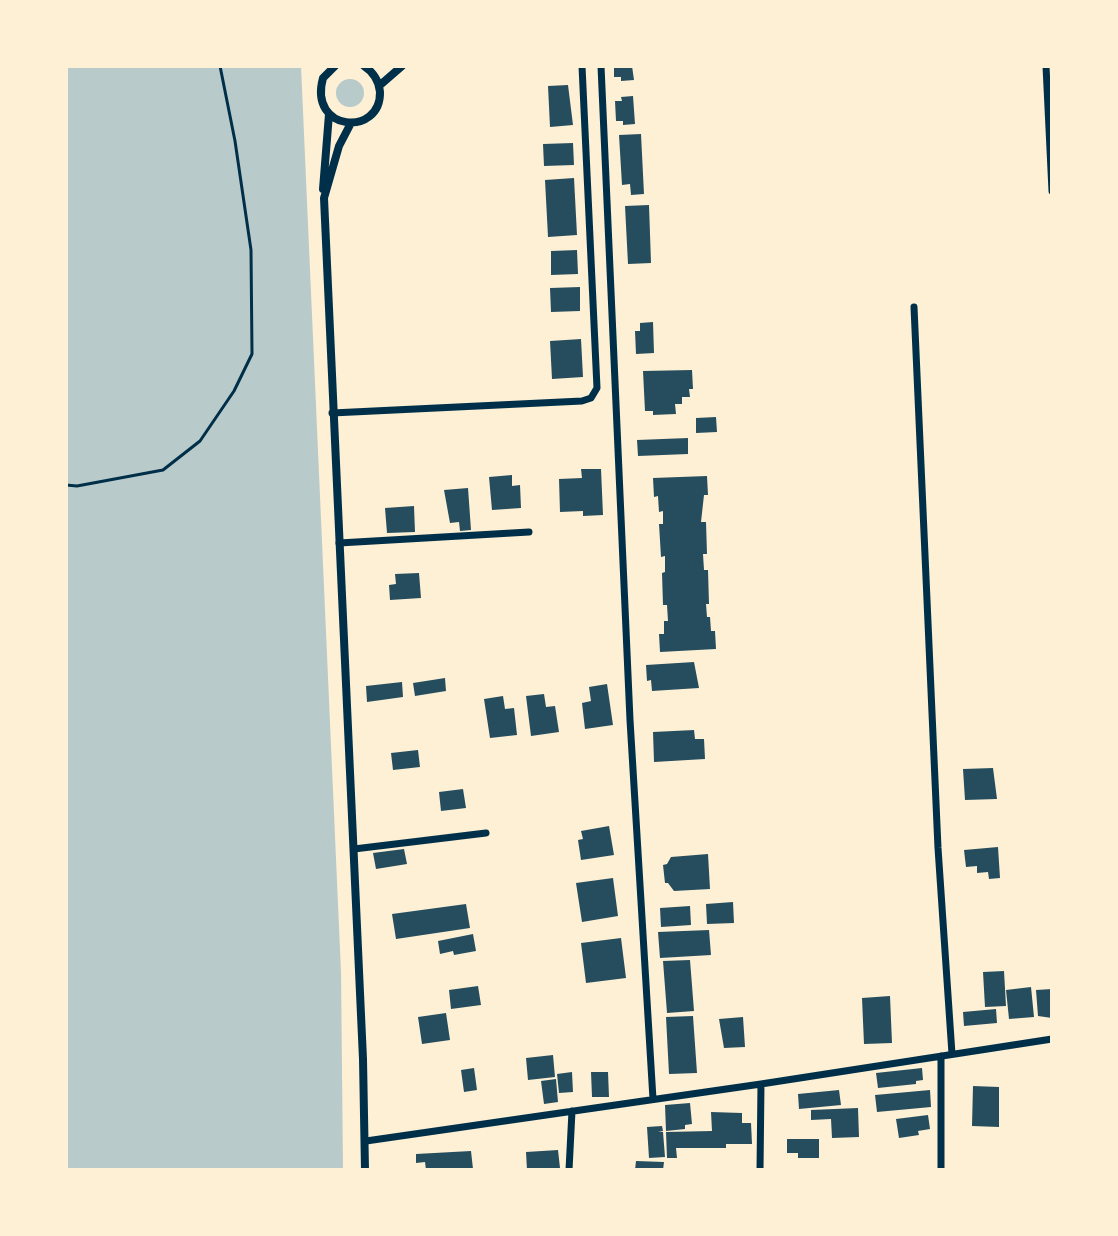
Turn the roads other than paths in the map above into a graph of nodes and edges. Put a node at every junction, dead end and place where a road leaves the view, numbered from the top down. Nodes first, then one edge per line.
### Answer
1 (321, 66) edge
2 (335, 66) edge
3 (366, 66) edge
4 (402, 66) edge
5 (582, 66) edge
6 (601, 66) edge
7 (1046, 66) edge
8 (323, 78) junction
9 (379, 86) junction
10 (329, 114) junction
11 (351, 123) junction
12 (1052, 191) edge
13 (324, 198) junction
14 (914, 307) dead end
15 (332, 413) junction
16 (529, 532) dead end
17 (339, 543) junction
18 (486, 833) dead end
19 (354, 849) junction
20 (1052, 1039) edge
21 (952, 1054) junction
22 (941, 1056) junction
23 (761, 1084) junction
24 (653, 1099) junction
25 (572, 1111) junction
26 (366, 1141) junction
27 (365, 1170) edge
28 (569, 1170) edge
29 (760, 1170) edge
30 (941, 1170) edge

1 - 8 street
2 - 8 street
3 - 9 street
4 - 9 street
5 - 15 street
6 - 24 street
7 - 12 street
8 - 10 street
9 - 11 street
10 - 11 street
10 - 13 street
11 - 13 street
13 - 15 street
14 - 21 street
15 - 17 street
16 - 17 street
17 - 19 street
18 - 19 street
19 - 26 street
20 - 21 street
21 - 22 street
22 - 23 street
22 - 30 street
23 - 24 street
23 - 29 street
24 - 25 street
25 - 26 street
25 - 28 street
26 - 27 street

